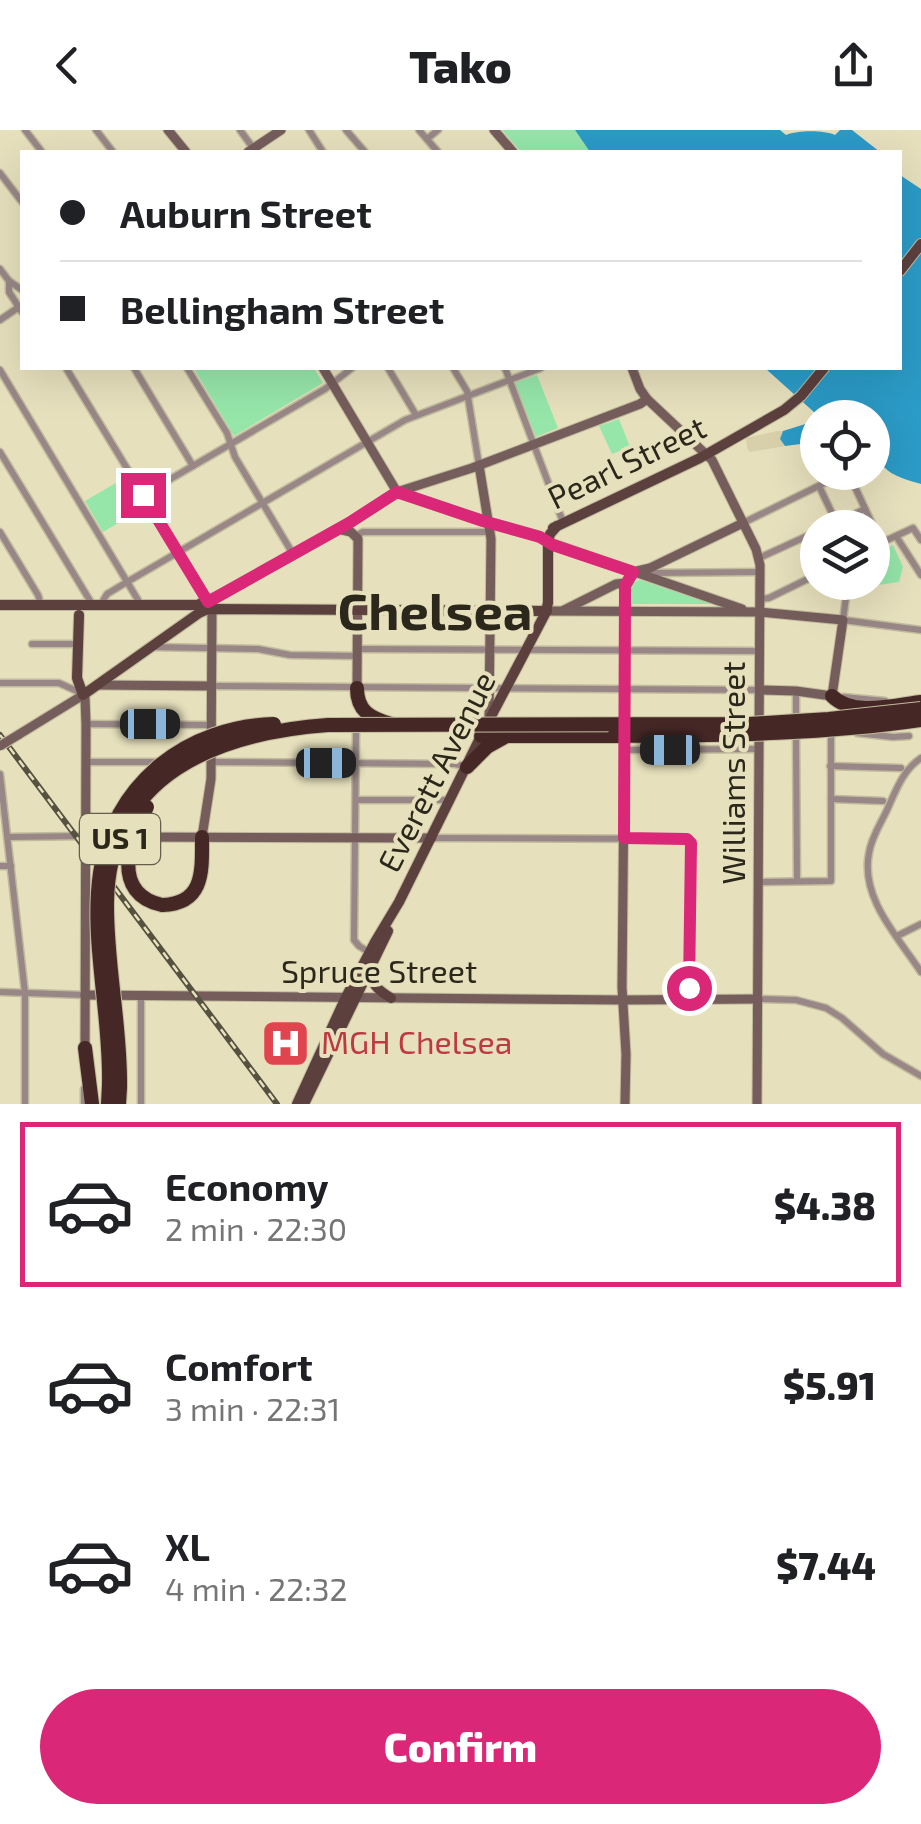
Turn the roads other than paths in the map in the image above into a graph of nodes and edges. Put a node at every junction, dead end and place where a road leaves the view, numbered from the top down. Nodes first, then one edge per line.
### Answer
1 (25, 130) edge
2 (96, 130) edge
3 (168, 130) edge
4 (281, 130) edge
5 (346, 130) edge
6 (419, 130) edge
7 (438, 130) edge
8 (494, 130) edge
9 (427, 139) junction
10 (40, 150) edge
11 (111, 150) edge
12 (184, 150) edge
13 (254, 150) edge
14 (363, 150) edge
15 (436, 150) edge
16 (511, 150) edge
17 (0, 173) edge
18 (20, 199) edge
19 (921, 244) edge
20 (902, 268) edge
21 (0, 269) edge
22 (9, 280) junction
23 (20, 288) edge
24 (20, 308) edge
25 (0, 370) edge
26 (67, 370) edge
27 (135, 370) edge
28 (188, 370) edge
29 (323, 370) edge
30 (350, 370) edge
31 (389, 370) edge
32 (454, 370) edge
33 (506, 370) edge
34 (536, 370) edge
35 (633, 370) edge
36 (822, 370) edge
37 (509, 380) junction
38 (332, 384) junction
39 (468, 396) junction
40 (647, 399) junction
41 (416, 415) junction
42 (368, 441) junction
43 (231, 444) junction
44 (532, 445) junction
45 (0, 452) edge
46 (707, 454) junction
47 (480, 465) junction
48 (193, 466) junction
49 (811, 490) edge
50 (856, 490) edge
51 (397, 492) junction
52 (143, 495) junction
53 (262, 503) junction
54 (865, 508) joint
55 (862, 510) edge
56 (362, 515) junction
57 (477, 519) junction
58 (743, 523) junction
59 (560, 525) junction
60 (490, 528) junction
61 (338, 529) junction
62 (517, 530) junction
63 (0, 532) edge
64 (477, 533) junction
65 (361, 536) junction
66 (896, 536) junction
67 (800, 539) edge
68 (890, 539) edge
69 (921, 540) edge
70 (548, 542) junction
71 (177, 552) junction
72 (293, 554) junction
73 (758, 558) junction
74 (633, 572) junction
75 (760, 572) junction
76 (921, 575) edge
77 (127, 582) junction
78 (626, 583) junction
79 (800, 583) edge
80 (760, 599) junction
81 (846, 600) edge
82 (0, 604) edge
83 (41, 605) junction
84 (64, 605) junction
85 (210, 605) junction
86 (96, 606) junction
87 (142, 606) junction
88 (160, 606) junction
89 (720, 607) junction
90 (357, 610) junction
91 (490, 610) junction
92 (547, 611) junction
93 (562, 611) junction
94 (625, 612) junction
95 (760, 612) junction
96 (79, 615) junction
97 (843, 620) junction
98 (921, 630) edge
99 (171, 633) junction
100 (32, 644) dead end
101 (151, 647) junction
102 (211, 648) junction
103 (78, 649) junction
104 (490, 650) junction
105 (526, 650) junction
106 (624, 651) junction
107 (357, 652) junction
108 (760, 652) junction
109 (0, 683) edge
110 (97, 685) junction
111 (211, 686) junction
112 (357, 688) junction
113 (490, 688) junction
114 (506, 688) junction
115 (624, 690) junction
116 (760, 690) junction
117 (796, 691) junction
118 (82, 695) junction
119 (921, 702) edge
120 (832, 704) junction
121 (921, 717) edge
122 (489, 721) junction
123 (86, 724) junction
124 (211, 724) junction
125 (402, 725) junction
126 (831, 727) junction
127 (356, 734) dead end
128 (518, 735) junction
129 (482, 736) junction
130 (909, 736) dead end
131 (0, 746) edge
132 (760, 749) junction
133 (625, 750) junction
134 (921, 758) edge
135 (86, 762) junction
136 (157, 762) dead end
137 (211, 762) junction
138 (356, 763) junction
139 (830, 766) junction
140 (467, 767) junction
141 (902, 768) dead end
142 (174, 770) junction
143 (0, 774) edge
144 (831, 799) junction
145 (356, 800) junction
146 (450, 800) junction
147 (883, 801) dead end
148 (85, 836) junction
149 (8, 837) junction
150 (202, 837) junction
151 (355, 838) junction
152 (432, 838) junction
153 (624, 838) junction
154 (0, 866) edge
155 (11, 866) junction
156 (796, 881) junction
157 (759, 882) junction
158 (921, 924) edge
159 (897, 936) junction
160 (372, 958) junction
161 (921, 972) edge
162 (0, 992) edge
163 (25, 992) junction
164 (85, 995) junction
165 (141, 996) junction
166 (351, 998) junction
167 (391, 998) junction
168 (689, 999) junction
169 (624, 1000) junction
170 (758, 1000) junction
171 (84, 1048) junction
172 (921, 1076) edge
173 (114, 1086) junction
174 (25, 1104) edge
175 (84, 1104) edge
176 (92, 1104) edge
177 (108, 1104) edge
178 (119, 1104) edge
179 (142, 1104) edge
180 (297, 1104) edge
181 (304, 1104) edge
182 (625, 1104) edge
183 (758, 1104) edge

1 - 10 street
2 - 11 street
3 - 12 street
4 - 13 street
5 - 14 street
6 - 9 street
7 - 9 street
8 - 16 street
9 - 15 street
17 - 18 street
19 - 20 main road
21 - 22 street
22 - 23 street
22 - 24 street
25 - 77 street
26 - 52 street
27 - 48 street
28 - 43 street
29 - 38 street
30 - 38 street
31 - 41 street
32 - 39 street
33 - 37 street
34 - 37 street
35 - 40 street
36 - 46 main road, Pearl Street
37 - 39 street
37 - 44 street
38 - 42 street
38 - 43 street
39 - 41 street
39 - 47 street
40 - 44 street
40 - 46 street, Williams Street
41 - 42 street
42 - 51 street
42 - 53 street
43 - 48 street
43 - 53 street
44 - 47 street
44 - 59 street
45 - 86 street
46 - 58 street, Williams Street
46 - 59 main road, Pearl Street
47 - 51 street
47 - 60 street
48 - 52 street
49 - 58 street
50 - 54 street
51 - 56 main road
51 - 57 main road
52 - 71 street
53 - 71 street
53 - 72 street
54 - 55 street
56 - 61 main road
56 - 65 street
57 - 60 main road
57 - 64 street
58 - 73 street, Williams Street
58 - 74 street
59 - 62 main road, Pearl Street
59 - 70 main road
60 - 62 main road
60 - 64 street
60 - 91 street
61 - 65 street
61 - 72 main road
62 - 70 main road
63 - 83 street
64 - 65 street
65 - 90 street
66 - 68 street
66 - 69 street
66 - 76 street
67 - 73 street
70 - 74 street
70 - 92 main road
71 - 77 street
71 - 85 street
72 - 85 main road
73 - 75 street, Williams Street
74 - 75 street
74 - 78 street
74 - 89 street
75 - 80 street, Williams Street
77 - 86 street
77 - 87 street
78 - 93 street
78 - 94 street
79 - 80 street
80 - 95 street, Williams Street
81 - 97 street
82 - 83 main road
83 - 84 main road
84 - 86 main road
84 - 96 main road
85 - 88 main road
85 - 90 main road
85 - 99 main road
85 - 102 street
86 - 87 main road
86 - 96 main road
87 - 88 main road
88 - 99 main road
89 - 94 street
89 - 95 street
90 - 91 main road
90 - 107 street
91 - 92 main road
91 - 104 street
92 - 93 street
92 - 105 main road, Everett Avenue
93 - 94 street
94 - 106 street
95 - 97 street
95 - 108 street, Williams Street
96 - 103 main road
97 - 98 street
97 - 120 street
99 - 101 main road
100 - 103 street
101 - 102 street
101 - 110 main road
102 - 107 street
102 - 111 street
103 - 118 main road
104 - 105 street
104 - 107 street
104 - 113 street
105 - 106 street
105 - 114 main road, Everett Avenue
106 - 108 street
106 - 115 street
107 - 112 street
108 - 116 street, Williams Street
109 - 118 street
110 - 111 street
110 - 118 main road
111 - 112 street
111 - 124 street
112 - 113 street
112 - 125 highway
113 - 114 street
113 - 122 street
114 - 115 street
114 - 122 main road, Everett Avenue
115 - 116 street
115 - 133 street
116 - 117 street
116 - 132 street, Williams Street
117 - 120 street
117 - 156 street
118 - 123 street
118 - 131 street, bridge
119 - 120 highway, bridge
120 - 126 street
121 - 126 street
121 - 128 highway, bridge
122 - 129 main road, Everett Avenue
123 - 124 street
123 - 135 street
124 - 137 street
125 - 142 highway, US 1, bridge
125 - 173 highway, US 1, bridge
126 - 130 street
126 - 139 street
127 - 138 street
128 - 129 highway
128 - 140 highway
129 - 140 main road, Everett Avenue
132 - 133 street
132 - 157 street, Williams Street
133 - 153 street
134 - 159 street
135 - 136 street
135 - 148 street
137 - 138 street
137 - 150 street
138 - 140 street
138 - 145 street
139 - 141 street
139 - 144 street
140 - 146 main road, Everett Avenue
142 - 150 highway, bridge
142 - 173 highway, US 1, bridge
143 - 149 street
144 - 147 street
144 - 156 street
145 - 146 street
145 - 151 street
146 - 152 main road, Everett Avenue
148 - 149 street
148 - 150 street
148 - 164 street
149 - 155 street
150 - 151 street
151 - 152 street
151 - 160 street
152 - 153 street
152 - 160 main road, Everett Avenue
153 - 168 street
153 - 169 street
154 - 155 street
155 - 163 street
156 - 157 street
157 - 170 street, Williams Street
158 - 159 street
159 - 161 street
160 - 166 main road, Everett Avenue
160 - 167 main road
162 - 163 street, Spruce Street
163 - 164 street, Spruce Street
163 - 174 street
164 - 165 street, Spruce Street
164 - 171 street
165 - 166 street, Spruce Street
165 - 179 street
166 - 167 street, Spruce Street
166 - 180 main road, Everett Avenue
166 - 181 main road, Everett Avenue
167 - 169 street, Spruce Street
168 - 169 street, Spruce Street
168 - 170 street, Spruce Street
169 - 182 street
170 - 172 street
170 - 183 street, Williams Street
171 - 175 street
171 - 176 highway
173 - 177 highway, US 1
173 - 178 highway, US 1

